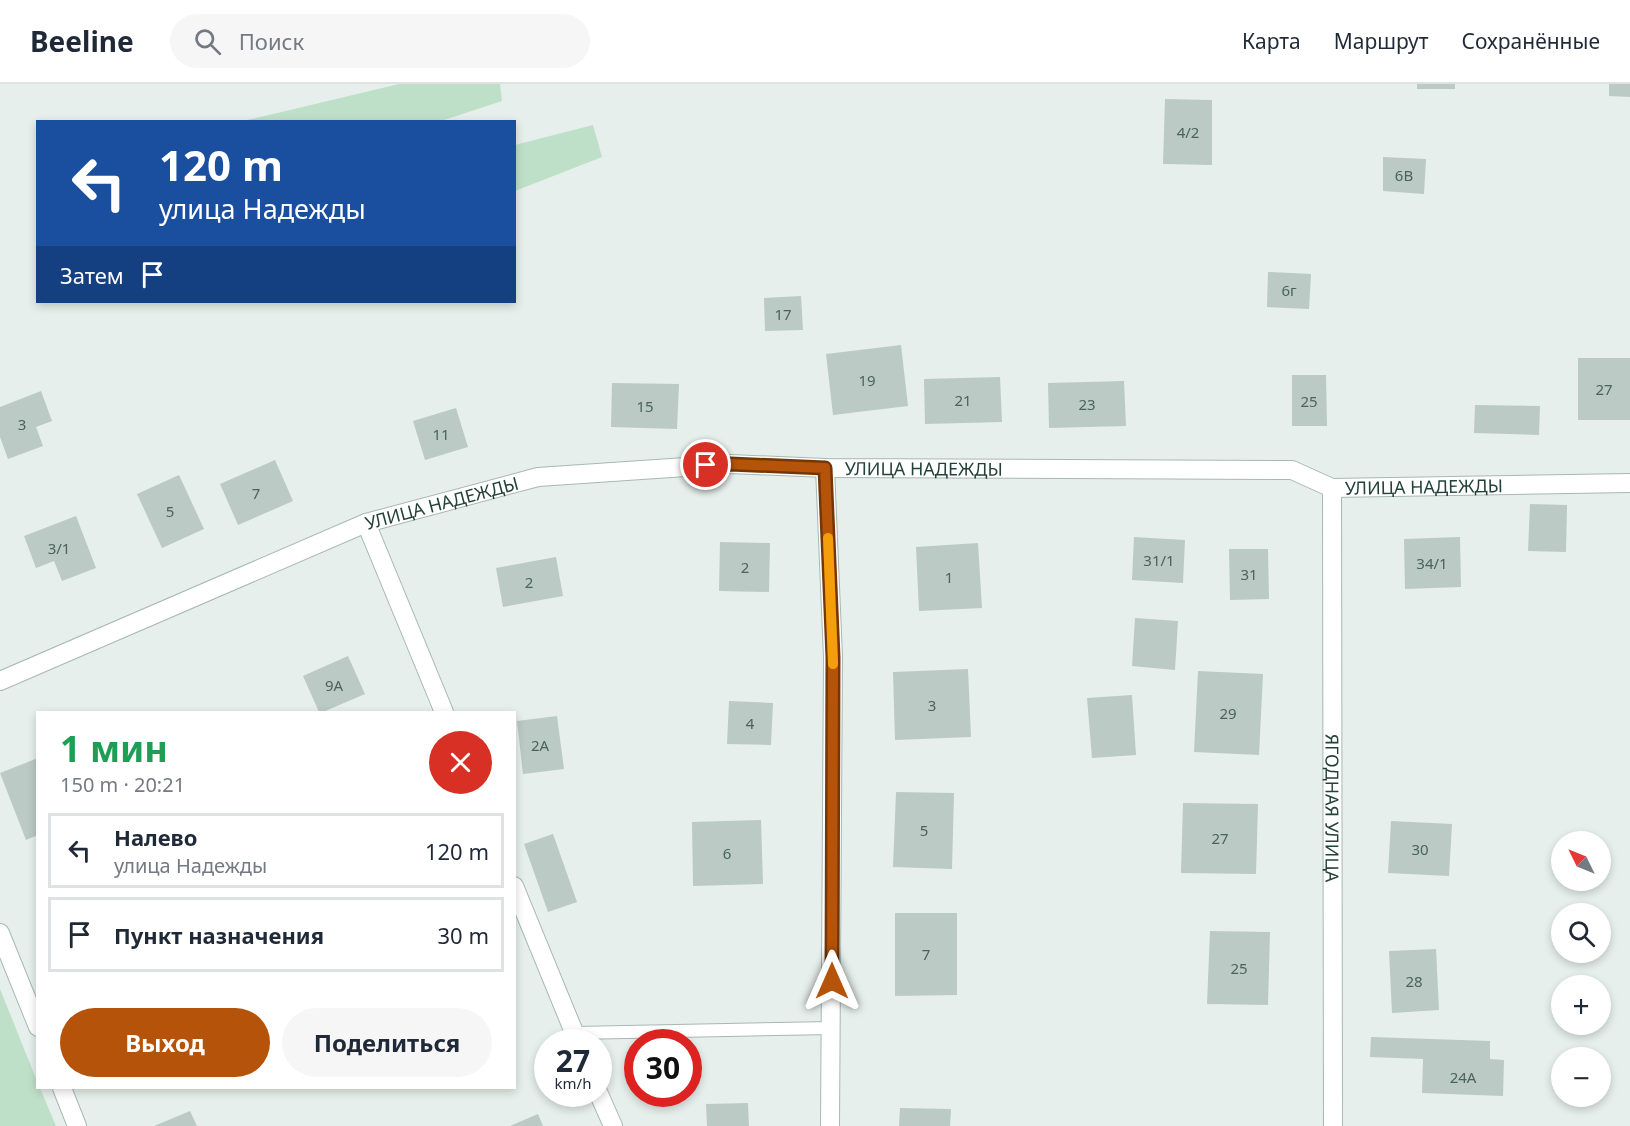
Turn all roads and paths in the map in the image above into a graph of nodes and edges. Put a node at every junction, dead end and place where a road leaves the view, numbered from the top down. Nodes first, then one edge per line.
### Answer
1 (825, 468) junction
2 (1630, 483) edge
3 (1332, 488) junction
4 (366, 523) junction
5 (0, 681) edge
6 (444, 711) edge
7 (516, 891) edge
8 (0, 933) edge
9 (36, 1022) edge
10 (832, 1028) junction
11 (573, 1029) edge
12 (612, 1037) edge
13 (62, 1089) edge
14 (605, 1107) edge
15 (77, 1126) edge
16 (613, 1126) edge
17 (830, 1126) edge
18 (1333, 1126) edge

1 - 3 street, УЛИЦА НАДЕЖДЫ
1 - 4 street, УЛИЦА НАДЕЖДЫ
1 - 10 street
2 - 3 street, УЛИЦА НАДЕЖДЫ
3 - 18 street, ЯГОДНАЯ УЛИЦА
4 - 5 street, УЛИЦА НАДЕЖДЫ
4 - 6 street
7 - 11 street
8 - 9 street
10 - 12 lane
10 - 17 street
13 - 15 street
14 - 16 street

